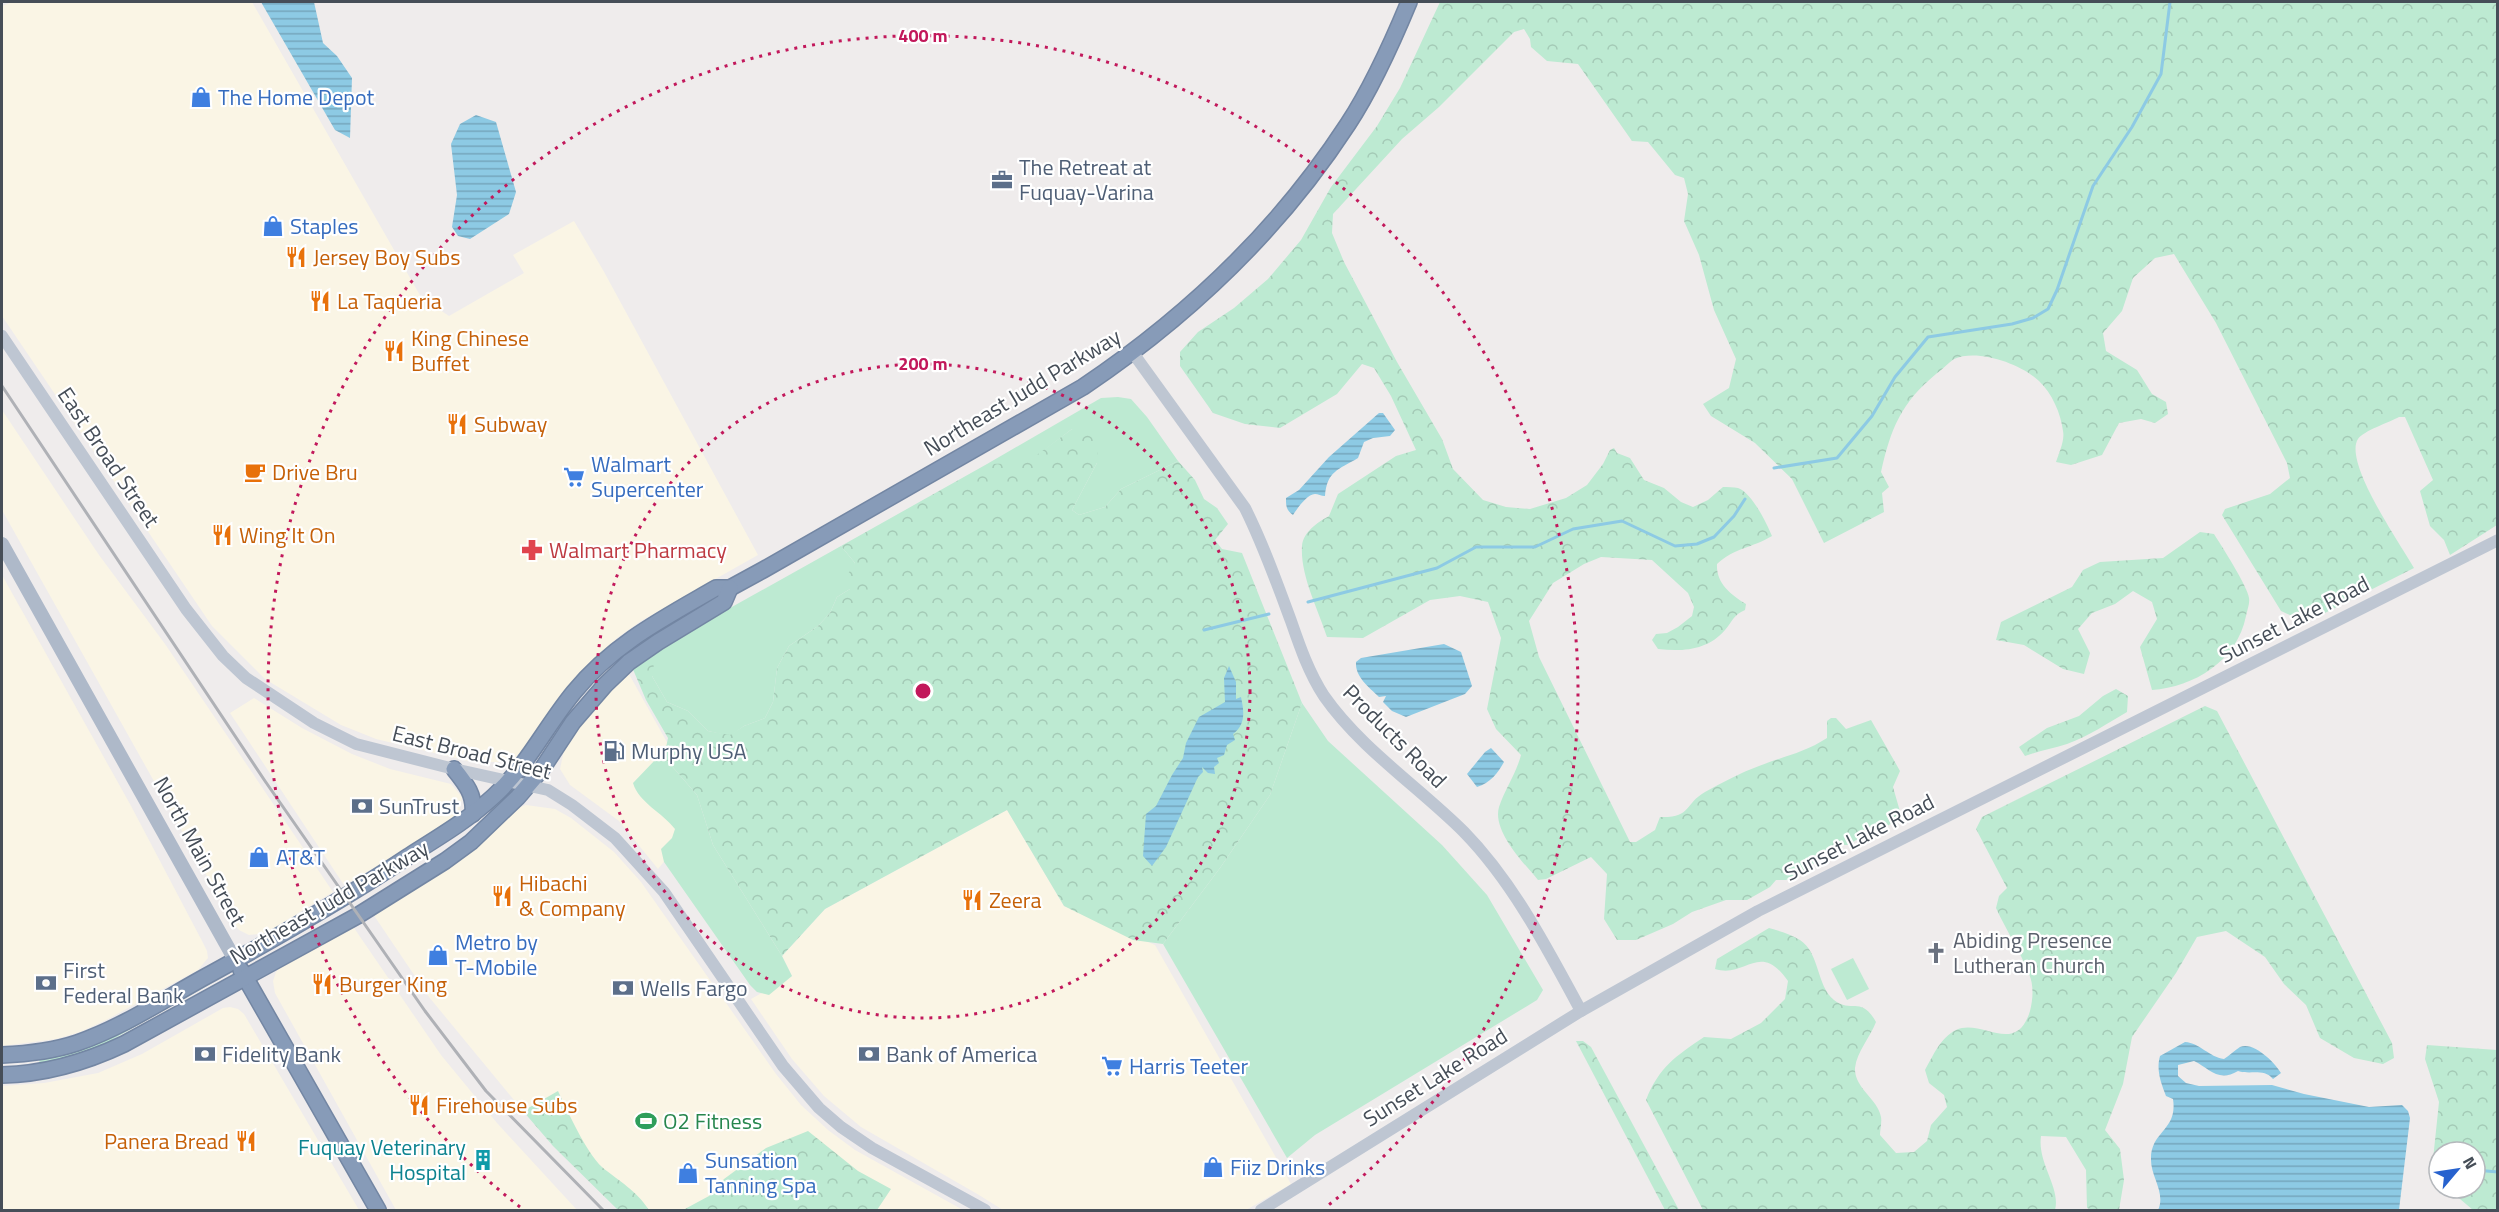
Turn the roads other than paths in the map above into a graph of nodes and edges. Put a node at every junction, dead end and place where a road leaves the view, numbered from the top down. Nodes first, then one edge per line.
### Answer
1 (1409, 2) edge
2 (2, 336) edge
3 (1133, 353) junction
4 (2498, 540) edge
5 (2, 544) edge
6 (730, 588) junction
7 (454, 770) junction
8 (509, 781) junction
9 (529, 785) junction
10 (473, 814) junction
11 (236, 960) junction
12 (246, 978) junction
13 (1581, 1011) junction
14 (20, 1054) junction
15 (2, 1055) edge
16 (2, 1066) edge
17 (2, 1075) edge
18 (378, 1210) edge
19 (985, 1210) edge
20 (1261, 1210) edge

1 - 3 highway, Northeast Judd Parkway
2 - 7 main road, East Broad Street
3 - 6 highway, Northeast Judd Parkway
3 - 13 main road, Products Road
4 - 13 main road, Sunset Lake Road
5 - 11 main road, North Main Street
6 - 8 highway, Northeast Judd Parkway
6 - 9 highway, Northeast Judd Parkway
7 - 8 main road, East Broad Street
7 - 10 highway
8 - 9 main road, East Broad Street
8 - 10 highway, Northeast Judd Parkway
9 - 12 highway, Northeast Judd Parkway
9 - 19 main road, East Broad Street
10 - 11 highway, Northeast Judd Parkway
11 - 12 highway, North Main Street
11 - 14 highway, Northeast Judd Parkway
12 - 17 highway, Northeast Judd Parkway
12 - 18 highway, North Main Street
13 - 20 main road, Sunset Lake Road
14 - 15 highway, Northeast Judd Parkway
14 - 16 highway

